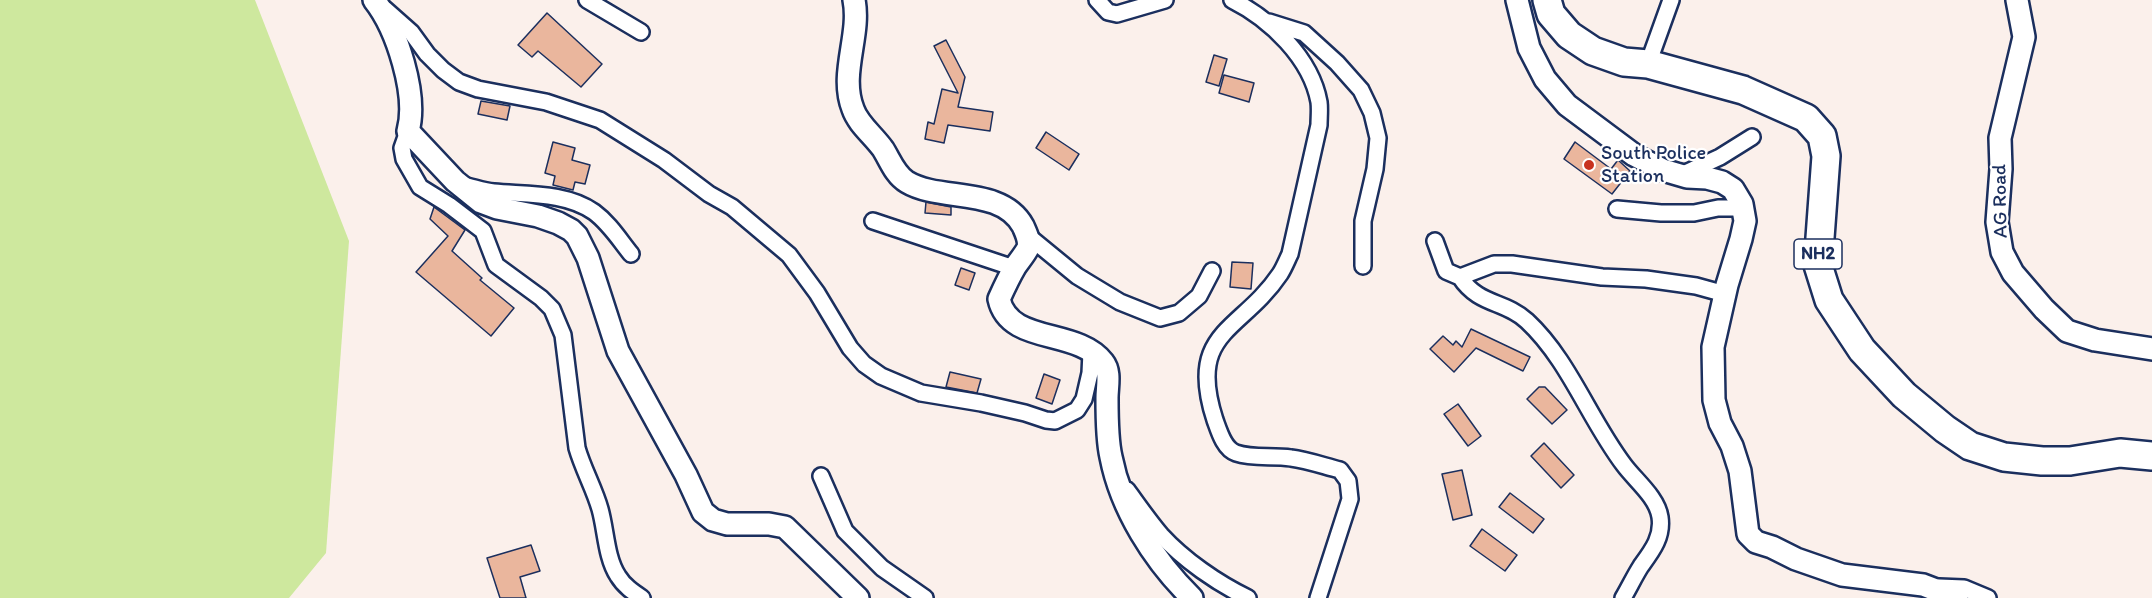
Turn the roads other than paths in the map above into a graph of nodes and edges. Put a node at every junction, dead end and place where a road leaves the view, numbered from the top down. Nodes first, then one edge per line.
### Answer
1 (375, 0) edge
2 (587, 0) edge
3 (854, 0) edge
4 (1097, 0) edge
5 (1165, 0) edge
6 (1232, 0) edge
7 (1518, 0) edge
8 (1547, 0) edge
9 (1671, 0) edge
10 (2017, 0) edge
11 (1266, 21) junction
12 (641, 32) dead end
13 (1648, 64) junction
14 (408, 131) junction
15 (1752, 137) dead end
16 (1681, 175) junction
17 (459, 184) junction
18 (1743, 208) junction
19 (1617, 209) dead end
20 (873, 221) dead end
21 (1028, 235) junction
22 (1436, 241) dead end
23 (631, 254) dead end
24 (1363, 266) dead end
25 (1014, 268) junction
26 (1212, 271) dead end
27 (1460, 277) junction
28 (1725, 294) junction
29 (2152, 349) edge
30 (1091, 352) junction
31 (2152, 456) edge
32 (820, 476) dead end
33 (1117, 478) junction
34 (1927, 587) junction
35 (642, 598) edge
36 (858, 598) edge
37 (925, 598) edge
38 (1192, 598) edge
39 (1248, 598) edge
40 (1318, 598) edge
41 (1623, 598) edge
42 (1957, 598) edge
43 (1988, 598) edge

1 - 14 main road
1 - 30 street
2 - 12 street
3 - 21 main road
4 - 5 street
6 - 11 street
7 - 16 main road
8 - 13 highway, NH2
9 - 13 street
10 - 29 main road, AG Road
11 - 24 street
11 - 40 street
13 - 31 highway, NH2
14 - 17 main road
14 - 35 street
15 - 16 street
16 - 18 main road
17 - 23 street
17 - 36 main road
18 - 19 street
18 - 28 main road
20 - 25 street
21 - 25 main road
21 - 26 street
22 - 27 street
25 - 30 main road
27 - 28 street
27 - 41 street
28 - 34 main road
30 - 33 main road
32 - 37 street
33 - 38 main road
33 - 39 street
34 - 42 main road
34 - 43 street

